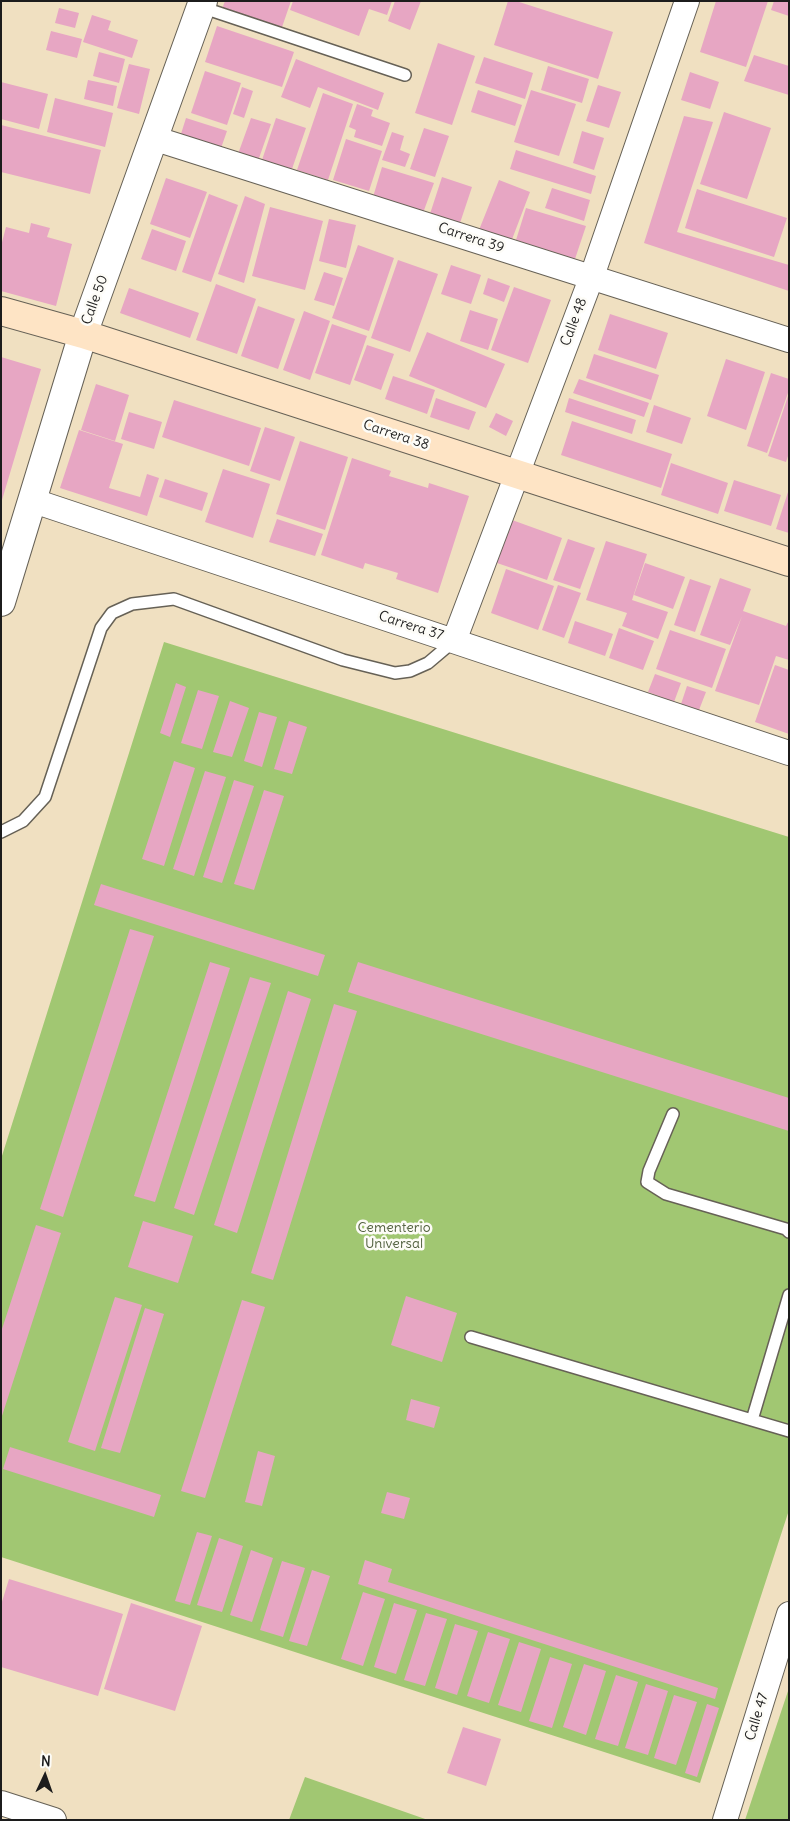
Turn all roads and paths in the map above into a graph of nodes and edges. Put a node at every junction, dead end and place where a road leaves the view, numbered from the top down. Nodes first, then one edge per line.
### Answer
1 (687, 1) edge
2 (202, 4) edge
3 (405, 75) dead end
4 (153, 138) junction
5 (592, 276) junction
6 (1, 311) edge
7 (83, 334) junction
8 (789, 340) edge
9 (517, 474) junction
10 (34, 501) junction
11 (789, 562) edge
12 (1, 602) edge
13 (454, 641) junction
14 (789, 753) edge
15 (1, 832) edge
16 (672, 1114) dead end
17 (789, 1232) edge
18 (789, 1295) edge
19 (470, 1337) dead end
20 (752, 1420) junction
21 (789, 1431) edge
22 (789, 1614) edge
23 (1, 1803) edge
24 (54, 1820) edge
25 (724, 1820) edge

1 - 5 street, Calle 48
2 - 3 lane
2 - 4 street, Calle 50
4 - 5 street, Carrera 39
4 - 7 street, Calle 50
5 - 8 street, Carrera 39
5 - 9 street, Calle 48
6 - 7 main road, Carrera 38
7 - 9 main road, Carrera 38
7 - 10 street, Calle 50
9 - 11 main road, Carrera 38
9 - 13 street, Calle 48
10 - 12 street, Calle 50
10 - 13 street, Carrera 37
13 - 14 street, Carrera 37
13 - 15 lane
16 - 17 lane
18 - 20 lane
19 - 20 lane
20 - 21 lane
22 - 25 street, Calle 47
23 - 24 street

